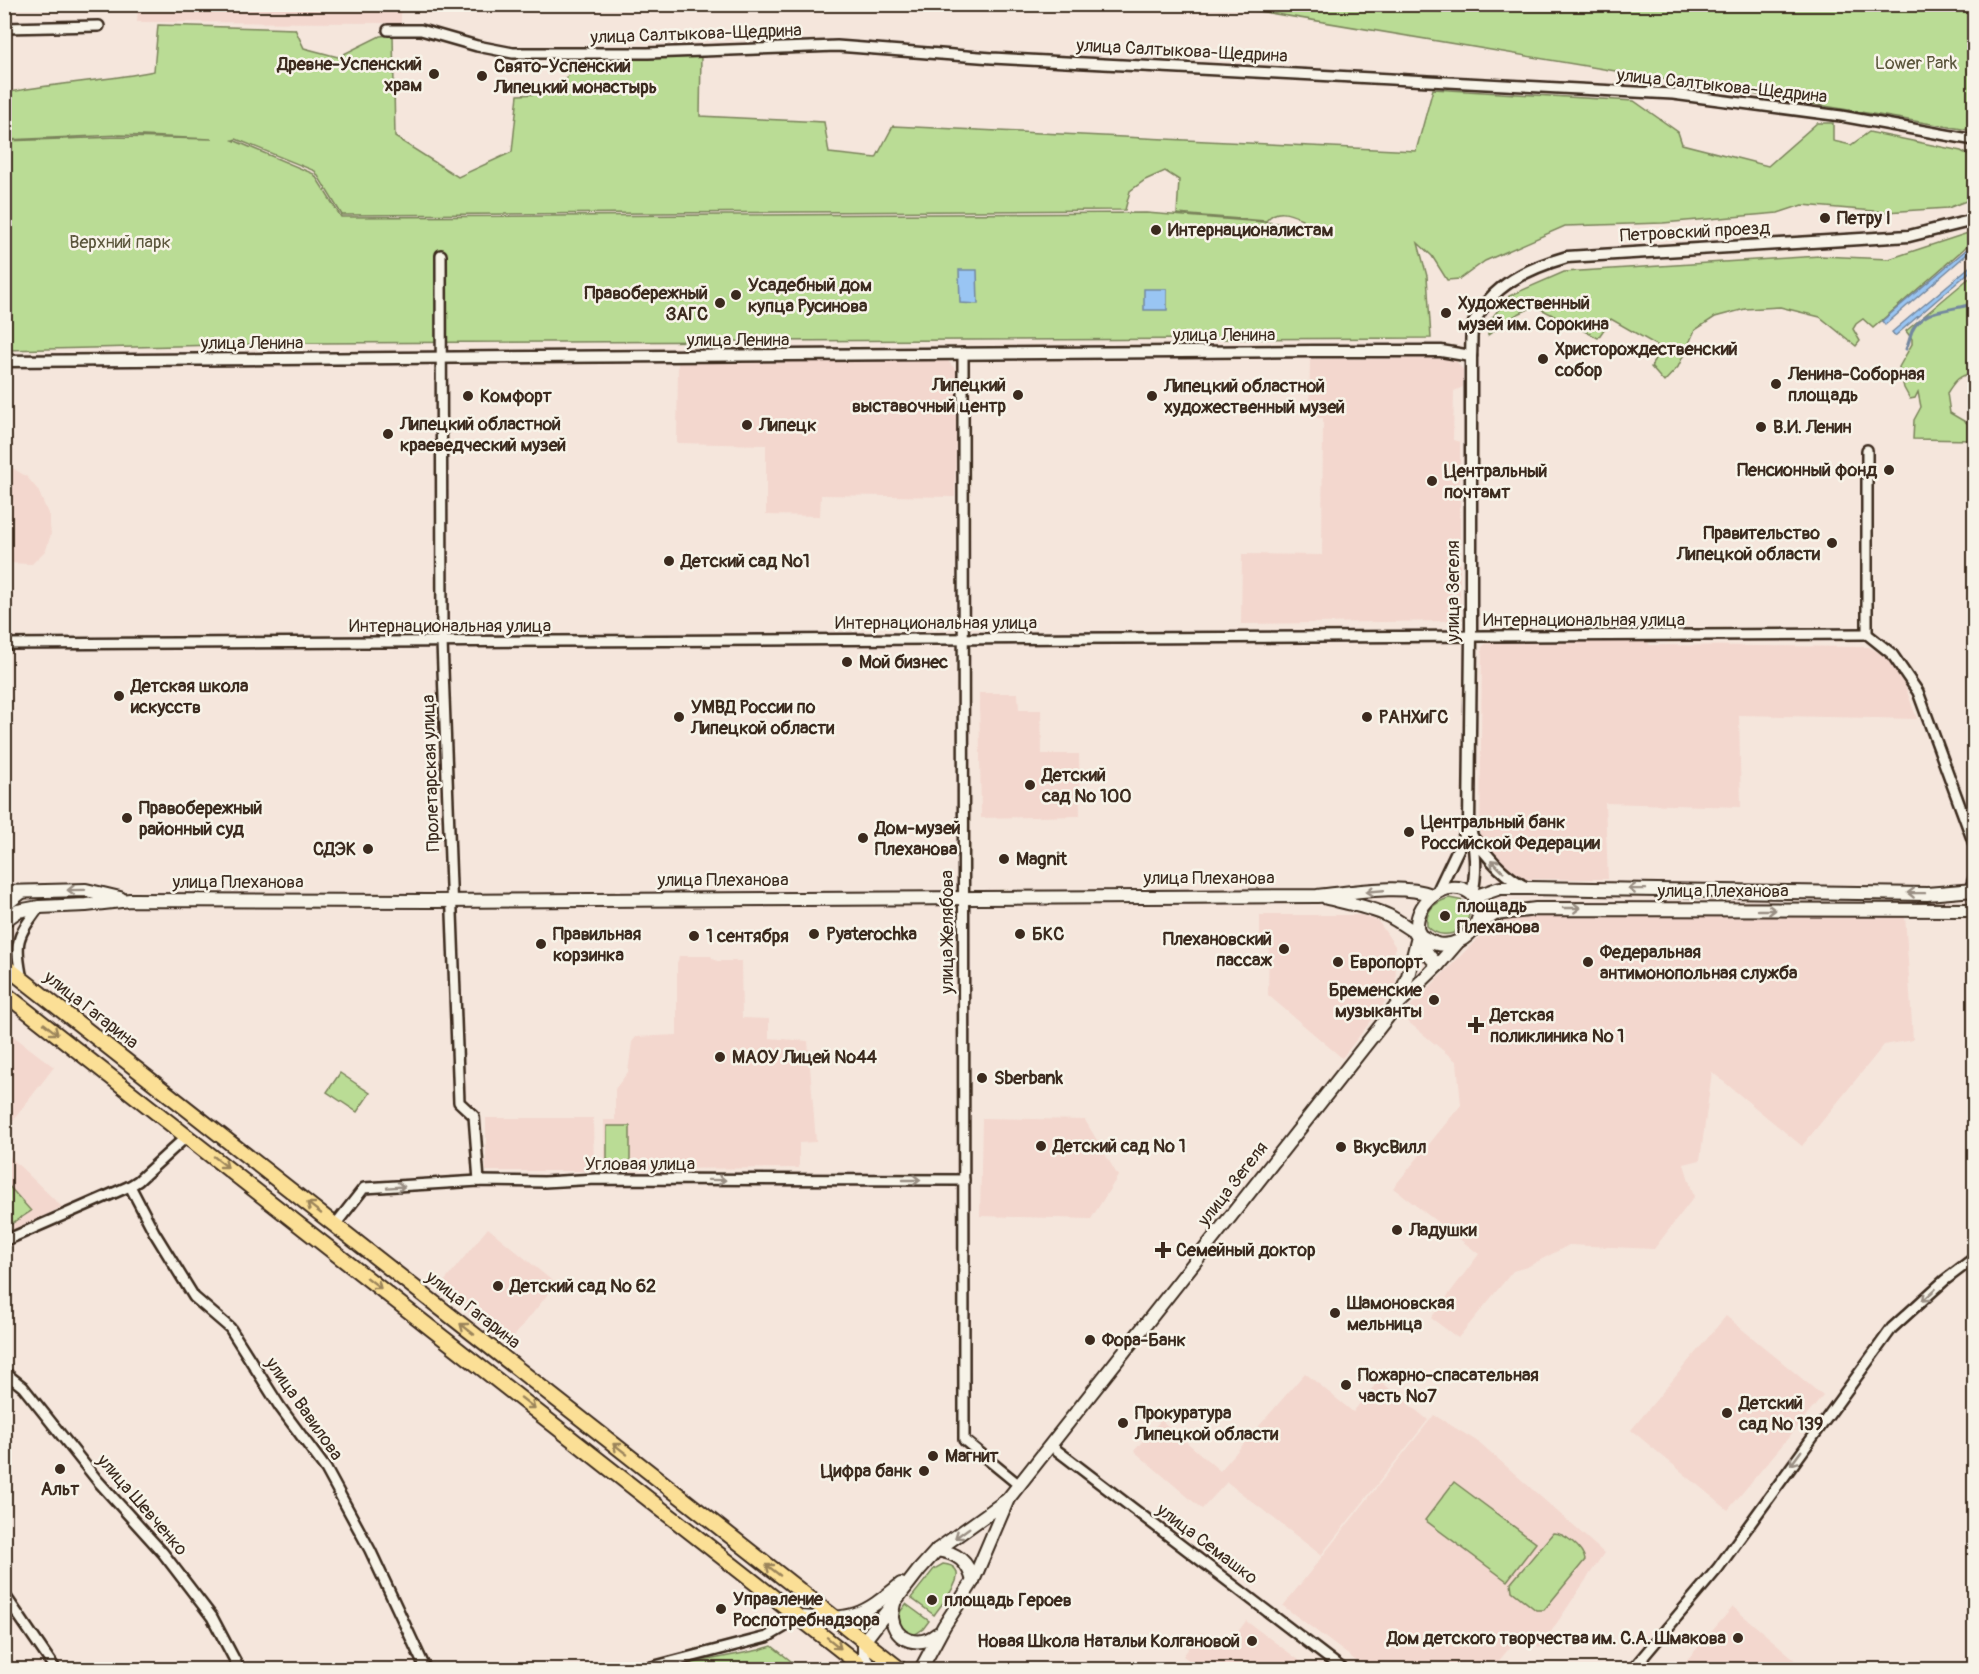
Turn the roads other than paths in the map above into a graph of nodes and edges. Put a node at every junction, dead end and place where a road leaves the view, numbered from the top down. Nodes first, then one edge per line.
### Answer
1 (99, 26) dead end
2 (4, 28) edge
3 (388, 30) dead end
4 (1974, 140) edge
5 (1974, 219) edge
6 (441, 255) dead end
7 (963, 353) junction
8 (1471, 356) junction
9 (442, 358) junction
10 (4, 361) edge
11 (1867, 450) dead end
12 (1867, 634) junction
13 (1471, 637) junction
14 (964, 639) junction
15 (442, 642) junction
16 (4, 645) edge
17 (1468, 826) junction
18 (1473, 837) junction
19 (1974, 844) edge
20 (1974, 878) edge
21 (1528, 888) junction
22 (1972, 890) edge
23 (4, 892) edge
24 (22, 892) junction
25 (1435, 893) junction
26 (1473, 895) junction
27 (1317, 896) junction
28 (964, 897) junction
29 (130, 900) junction
30 (452, 900) junction
31 (4, 906) edge
32 (39, 907) junction
33 (1974, 910) edge
34 (4, 921) edge
35 (1476, 926) junction
36 (1419, 933) junction
37 (1457, 943) junction
38 (4, 965) edge
39 (1438, 965) junction
40 (22, 979) junction
41 (4, 993) edge
42 (1397, 1005) junction
43 (210, 1126) junction
44 (187, 1136) junction
45 (964, 1180) junction
46 (479, 1181) junction
47 (129, 1186) junction
48 (335, 1225) junction
49 (4, 1241) edge
50 (1974, 1258) edge
51 (4, 1372) edge
52 (1050, 1445) junction
53 (1019, 1485) junction
54 (1008, 1499) junction
55 (937, 1550) junction
56 (919, 1570) junction
57 (973, 1581) junction
58 (4, 1594) edge
59 (894, 1601) junction
60 (801, 1617) junction
61 (836, 1619) junction
62 (940, 1632) junction
63 (864, 1641) junction
64 (57, 1670) edge
65 (240, 1670) edge
66 (426, 1670) edge
67 (640, 1670) edge
68 (868, 1670) edge
69 (901, 1670) edge
70 (923, 1670) edge
71 (1344, 1670) edge
72 (1632, 1670) edge

1 - 2 street
3 - 4 street, улица Салтыкова-Щедрина
5 - 8 street, Петровский проезд
6 - 9 street, Пролетарская улица
7 - 8 street, улица Ленина
7 - 9 street, улица Ленина
7 - 14 street, улица Желябова
8 - 13 street, улица Зегеля
9 - 10 street, улица Ленина
9 - 15 street, Пролетарская улица
11 - 12 street
12 - 13 street, Интернациональная улица
12 - 19 street
13 - 14 street, Интернациональная улица
13 - 17 street, улица Зегеля
14 - 15 street, Интернациональная улица
14 - 28 street, улица Желябова
15 - 16 street, Интернациональная улица
15 - 30 street, Пролетарская улица
17 - 18 street, улица Зегеля
17 - 25 street, улица Зегеля
21 -> 18 street, улица Зегеля
18 - 26 street, улица Зегеля
20 - 22 street
22 -> 21 main road, улица Плеханова
21 - 26 main road, улица Плеханова
23 - 24 main road, улица Плеханова
29 -> 24 main road, улица Плеханова
24 - 31 main road
25 - 26 main road
25 -> 27 main road, улица Плеханова
25 - 36 main road
26 - 35 main road
27 - 28 main road, улица Плеханова
27 - 36 main road, улица Плеханова
28 - 30 main road, улица Плеханова
28 - 45 street, улица Желябова
29 - 30 main road, улица Плеханова
29 - 32 main road, улица Плеханова
30 - 46 street, Пролетарская улица
32 - 34 main road, улица Плеханова
32 - 40 street, улица Гагарина
35 -> 33 main road, улица Плеханова
35 - 37 main road
36 - 37 main road
36 - 39 main road
36 - 42 main road, улица Зегеля
37 - 39 main road, улица Зегеля
38 - 40 main road, улица Гагарина
39 - 42 main road, улица Зегеля
40 - 43 main road, улица Гагарина
41 -> 44 main road
42 - 52 main road, улица Зегеля
43 - 44 main road
48 -> 43 main road, улица Гагарина
44 - 47 street
44 -> 60 main road
46 -> 45 street, Угловая улица
45 - 53 street, улица Желябова
48 -> 46 street, Угловая улица
47 - 49 street
47 - 66 street, улица Вавилова
61 -> 48 main road, улица Гагарина
50 -> 72 street
51 - 65 street, улица Шевченко
52 - 53 main road, улица Зегеля
52 - 71 street, улица Семашко
53 - 54 main road, улица Зегеля
54 -> 55 main road
54 - 57 main road
55 - 56 main road
55 - 57 main road
56 - 59 main road
56 - 61 main road
57 - 62 main road
58 - 64 street
59 - 62 main road
59 - 63 main road
60 - 61 main road
60 - 67 street
60 -> 68 main road
61 - 63 main road, улица Гагарина
62 - 70 main road
63 - 68 main road
63 - 69 main road, улица Гагарина

